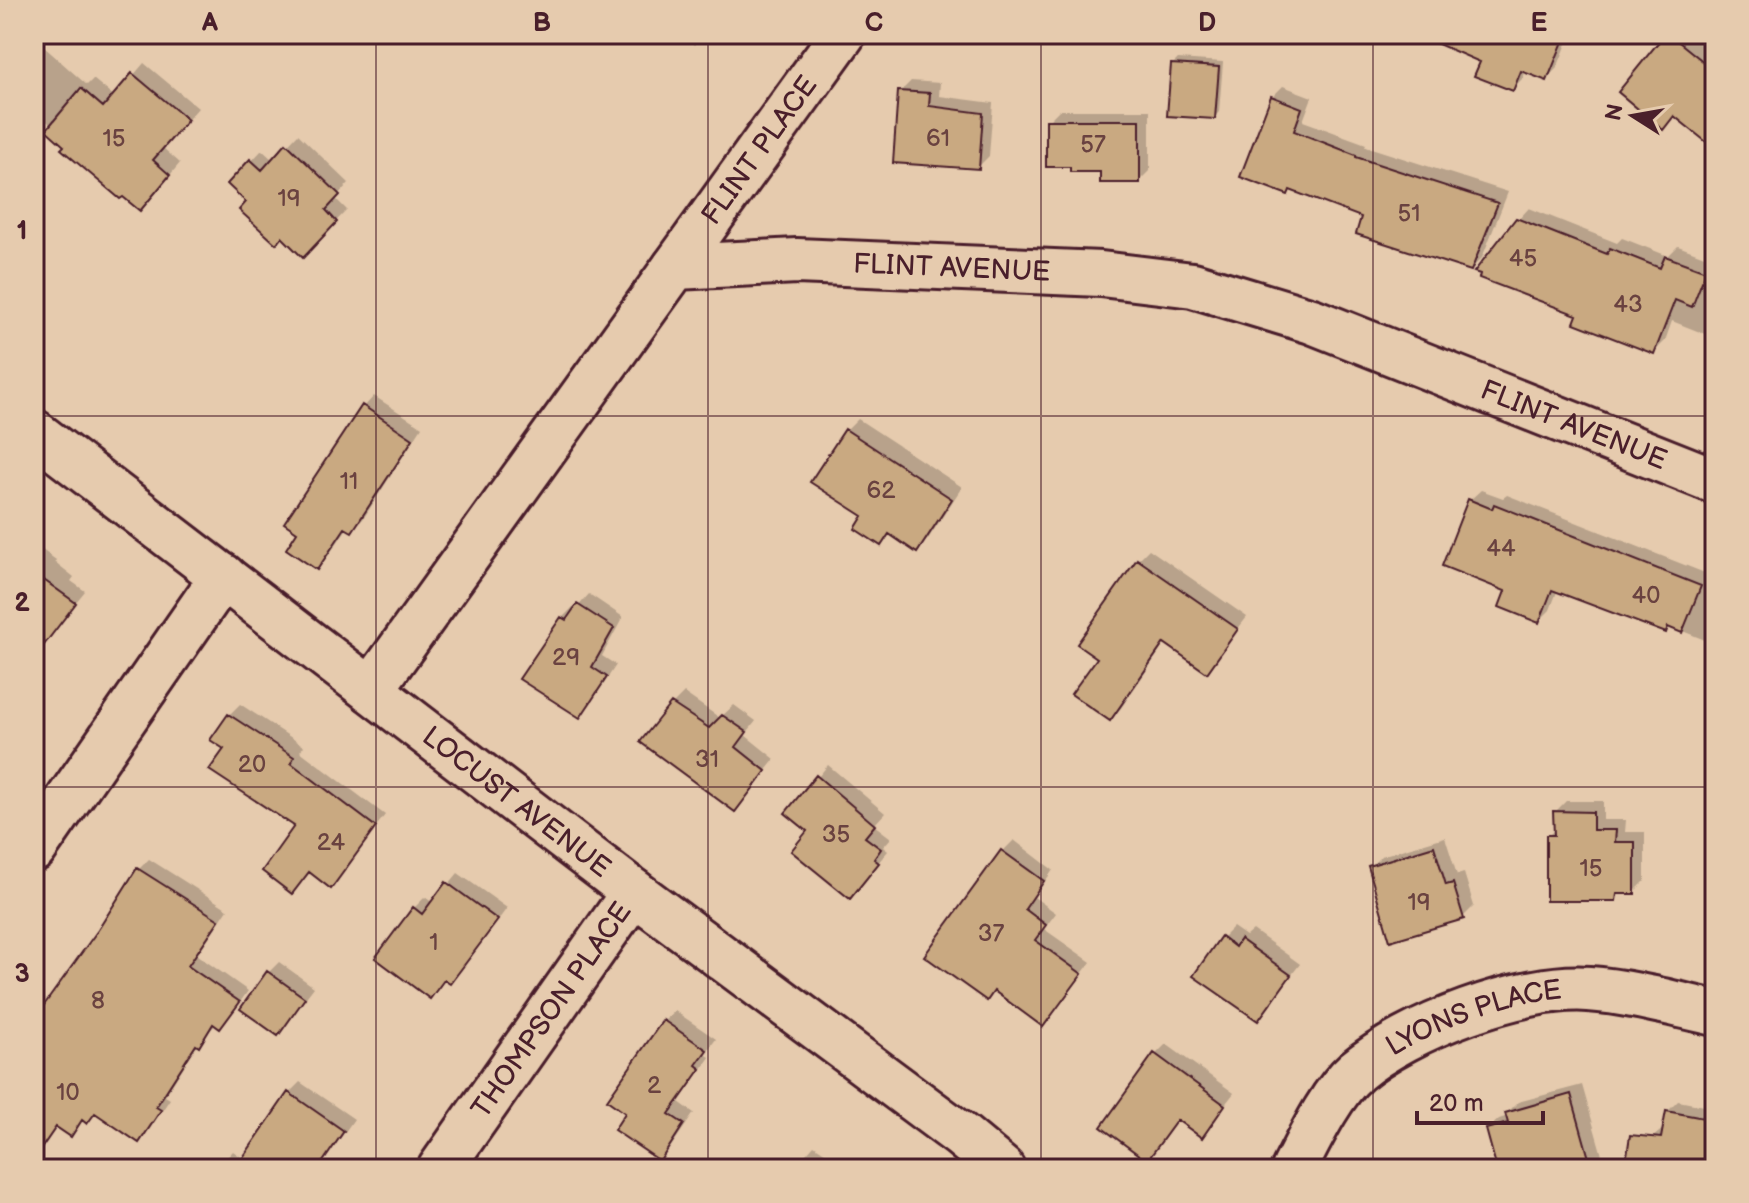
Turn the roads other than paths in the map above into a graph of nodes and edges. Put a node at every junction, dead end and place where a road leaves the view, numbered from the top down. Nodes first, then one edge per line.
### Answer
1 (843, 34) edge
2 (675, 267) junction
3 (34, 432) edge
4 (1715, 481) edge
5 (223, 576) junction
6 (371, 690) junction
7 (34, 849) edge
8 (634, 892) junction
9 (1715, 1013) edge
10 (440, 1169) edge
11 (1002, 1169) edge
12 (1294, 1169) edge

1 - 2 street, FLINT PLACE
2 - 4 street, FLINT AVENUE
2 - 6 street
3 - 5 street, LOCUST AVENUE
5 - 6 street, LOCUST AVENUE
5 - 7 street
6 - 8 street, LOCUST AVENUE
8 - 10 street, THOMPSON PLACE
8 - 11 street, LOCUST AVENUE
9 - 12 street, LYONS PLACE

